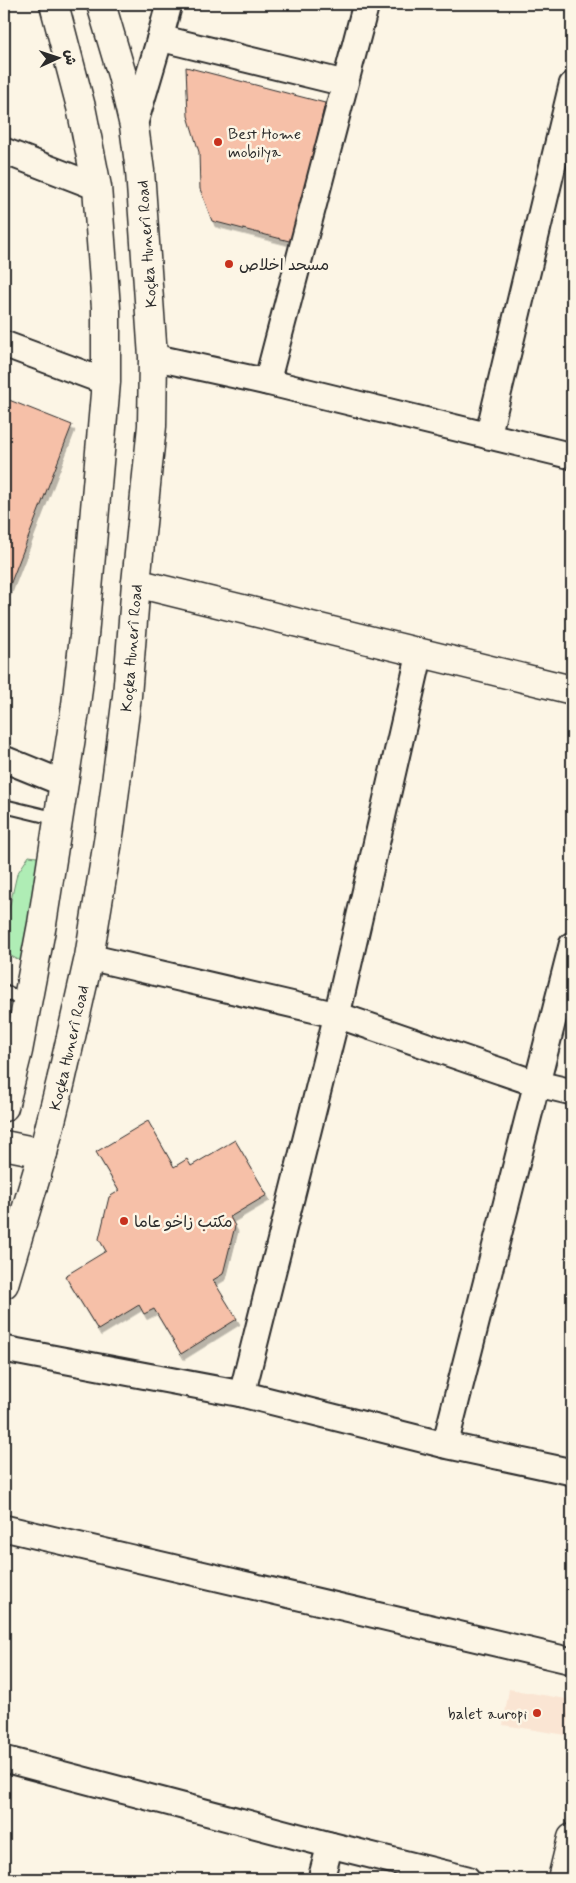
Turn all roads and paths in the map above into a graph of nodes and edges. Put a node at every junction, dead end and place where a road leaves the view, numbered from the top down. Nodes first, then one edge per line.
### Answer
1 (54, 4) edge
2 (100, 4) edge
3 (169, 4) edge
4 (366, 4) edge
5 (160, 38) junction
6 (344, 83) junction
7 (572, 85) edge
8 (134, 126) junction
9 (4, 151) edge
10 (97, 187) junction
11 (4, 344) edge
12 (153, 357) junction
13 (106, 382) junction
14 (268, 382) junction
15 (488, 436) junction
16 (572, 456) edge
17 (136, 583) junction
18 (420, 653) junction
19 (572, 690) edge
20 (4, 759) edge
21 (63, 783) junction
22 (4, 806) edge
23 (58, 819) junction
24 (572, 945) edge
25 (89, 957) junction
26 (4, 991) edge
27 (28, 1003) junction
28 (336, 1015) junction
29 (11, 1048) edge
30 (538, 1084) junction
31 (572, 1092) edge
32 (4, 1107) edge
33 (4, 1145) edge
34 (43, 1153) junction
35 (4, 1284) edge
36 (4, 1349) edge
37 (242, 1394) junction
38 (444, 1444) junction
39 (572, 1472) edge
40 (4, 1528) edge
41 (572, 1661) edge
42 (4, 1759) edge
43 (572, 1838) edge
44 (330, 1845) junction
45 (321, 1879) edge
46 (467, 1879) edge
47 (562, 1879) edge

1 - 10 main road
2 - 8 main road, Koçka Hunerî Road
3 - 5 street
4 - 6 street
5 - 6 street
5 - 8 street
6 - 14 street
7 - 15 street
8 - 12 main road, Koçka Hunerî Road
9 - 10 street
10 - 13 main road
11 - 13 street
12 - 14 street
12 - 17 main road, Koçka Hunerî Road
13 - 21 main road
14 - 15 street
15 - 16 street
17 - 18 main road
17 - 25 main road, Koçka Hunerî Road
18 - 19 main road
18 - 28 street
20 - 21 street
21 - 23 main road
22 - 23 lane
23 - 27 main road
24 - 30 street
25 - 28 street
25 - 34 main road, Koçka Hunerî Road
26 - 27 lane
27 - 29 main road
28 - 30 street
28 - 37 street
29 - 32 main road
30 - 31 street
30 - 38 street
33 - 34 main road
34 - 35 main road, Koçka Hunerî Road
36 - 37 street
37 - 38 street
38 - 39 street
40 - 41 street
42 - 44 street
43 - 47 main road
44 - 45 street
44 - 46 street

